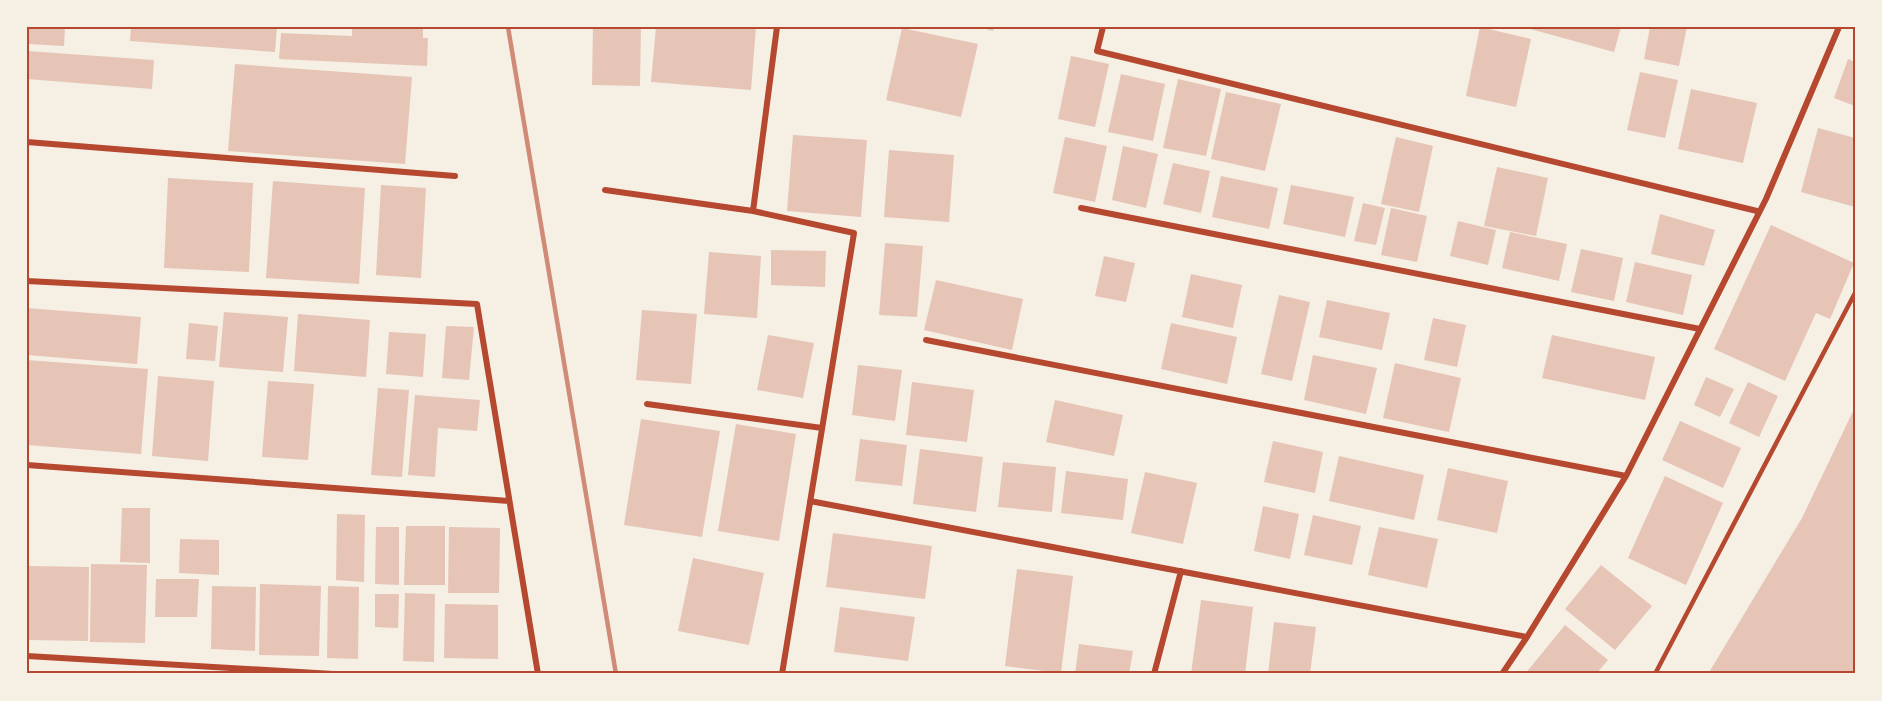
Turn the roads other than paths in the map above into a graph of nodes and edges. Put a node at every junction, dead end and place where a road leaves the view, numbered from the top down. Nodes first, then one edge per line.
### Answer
1 (777, 27) edge
2 (1103, 27) edge
3 (1839, 27) edge
4 (27, 142) edge
5 (455, 176) dead end
6 (605, 190) dead end
7 (1080, 208) dead end
8 (753, 211) junction
9 (1758, 212) junction
10 (27, 281) edge
11 (1855, 293) edge
12 (1700, 328) junction
13 (926, 340) dead end
14 (647, 404) dead end
15 (822, 428) junction
16 (27, 465) edge
17 (1626, 476) junction
18 (509, 501) junction
19 (810, 501) junction
20 (1181, 571) junction
21 (1527, 637) junction
22 (27, 656) edge
23 (333, 674) edge
24 (538, 674) edge
25 (782, 674) edge
26 (1154, 674) edge
27 (1502, 674) edge
28 (1655, 674) edge

1 - 8 street
2 - 9 street
3 - 9 street
4 - 5 street
6 - 8 street
7 - 12 street
8 - 15 street
9 - 12 street
10 - 18 street
11 - 28 lane
12 - 17 street
13 - 17 street
14 - 15 street
15 - 19 street
16 - 18 street
17 - 21 street
18 - 24 street
19 - 20 street
19 - 25 street
20 - 21 street
20 - 26 street
21 - 27 street
22 - 23 street

